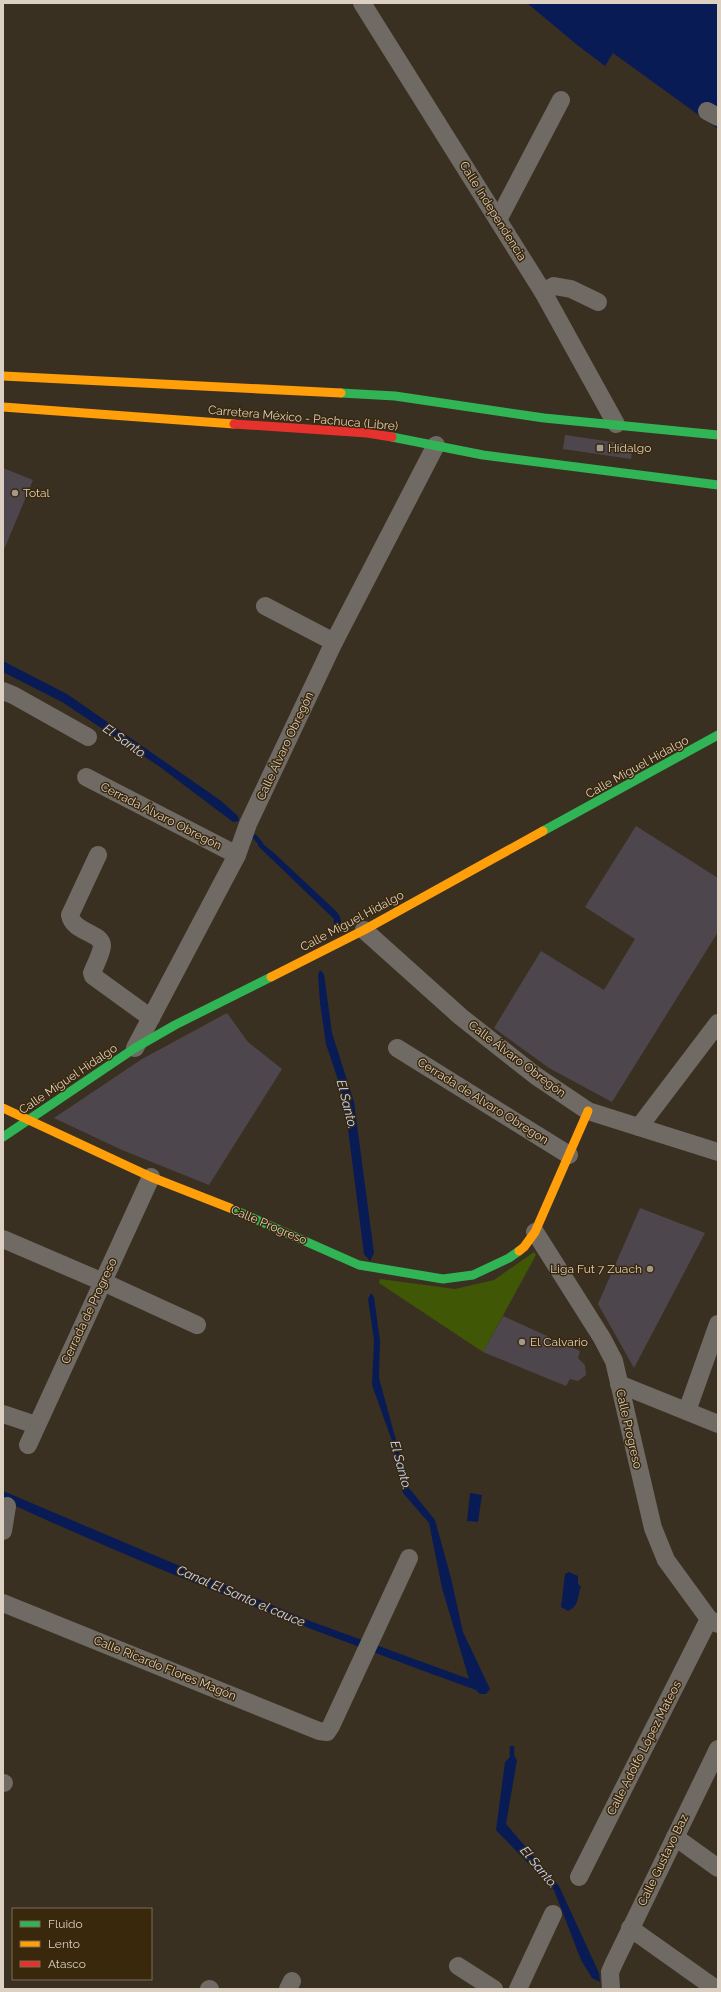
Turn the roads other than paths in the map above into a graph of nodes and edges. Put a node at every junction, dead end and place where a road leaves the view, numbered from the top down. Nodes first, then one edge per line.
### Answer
1 (362, 3) edge
2 (561, 100) dead end
3 (498, 220) junction
4 (544, 292) junction
5 (598, 302) dead end
6 (3, 376) edge
7 (3, 407) edge
8 (616, 424) junction
9 (718, 435) edge
10 (436, 445) junction
11 (718, 484) edge
12 (265, 606) dead end
13 (334, 642) junction
14 (3, 691) edge
15 (88, 737) dead end
16 (714, 743) edge
17 (86, 777) dead end
18 (98, 855) dead end
19 (237, 855) junction
20 (364, 930) junction
21 (151, 1018) junction
22 (718, 1023) edge
23 (134, 1048) junction
24 (397, 1048) dead end
25 (3, 1108) edge
26 (588, 1111) junction
27 (28, 1120) junction
28 (639, 1127) junction
29 (3, 1137) edge
30 (714, 1147) edge
31 (569, 1155) junction
32 (151, 1177) junction
33 (535, 1232) junction
34 (3, 1239) edge
35 (103, 1282) junction
36 (197, 1325) dead end
37 (716, 1336) edge
38 (619, 1384) junction
39 (687, 1411) junction
40 (3, 1414) edge
41 (718, 1424) edge
42 (36, 1425) junction
43 (28, 1445) dead end
44 (7, 1506) dead end
45 (3, 1531) edge
46 (409, 1558) dead end
47 (3, 1603) edge
48 (713, 1622) edge
49 (718, 1749) edge
50 (675, 1837) junction
51 (718, 1868) edge
52 (579, 1877) dead end
53 (553, 1914) dead end
54 (630, 1928) junction
55 (458, 1966) dead end
56 (611, 1981) edge
57 (494, 1989) edge
58 (518, 1989) edge
59 (716, 1989) edge

1 - 3 street, Calle Independencia
2 - 3 street
3 - 4 street, Calle Independencia
4 - 5 street
4 - 8 street, Calle Independencia
6 - 8 street, Carretera México - Pachuca (Libre)
7 - 10 street, Carretera México - Pachuca (Libre)
8 - 9 street, Carretera México - Pachuca (Libre)
10 - 11 street, Carretera México - Pachuca (Libre)
10 - 13 street, Calle Álvaro Obregón
12 - 13 street
13 - 19 street, Calle Álvaro Obregón
14 - 15 street
16 - 20 street, Calle Miguel Hidalgo
17 - 19 street, Cerrada Álvaro Obregón
18 - 21 street
19 - 21 street, Calle Álvaro Obregón
20 - 23 street, Calle Miguel Hidalgo
20 - 26 street, Calle Álvaro Obregón
21 - 23 street, Calle Álvaro Obregón
22 - 28 street
23 - 27 street, Calle Miguel Hidalgo
24 - 31 street, Cerrada de Alvaro Obregon
25 - 27 street, Calle Progreso
26 - 28 street, Calle Álvaro Obregón
26 - 31 street, Calle Progreso
27 - 29 street, Calle Miguel Hidalgo
27 - 32 street, Calle Progreso
28 - 30 street, Calle Álvaro Obregón
31 - 33 street, Calle Progreso
32 - 33 street, Calle Progreso
32 - 35 street, Cerrada de Progreso
33 - 38 street, Calle Progreso
34 - 35 street
35 - 36 street
35 - 42 street, Cerrada de Progreso
37 - 39 street
38 - 39 street
38 - 48 street, Calle Progreso
39 - 41 street
40 - 42 street
42 - 43 street, Cerrada de Progreso
44 - 45 street
46 - 47 street, Calle Ricardo Flores Magón
48 - 52 street, Calle Adolfo López Mateos
49 - 50 street, Calle Gustavo Baz
50 - 51 street
50 - 54 street, Calle Gustavo Baz
53 - 58 street
54 - 56 street, Calle Gustavo Baz
54 - 59 street
55 - 57 street

